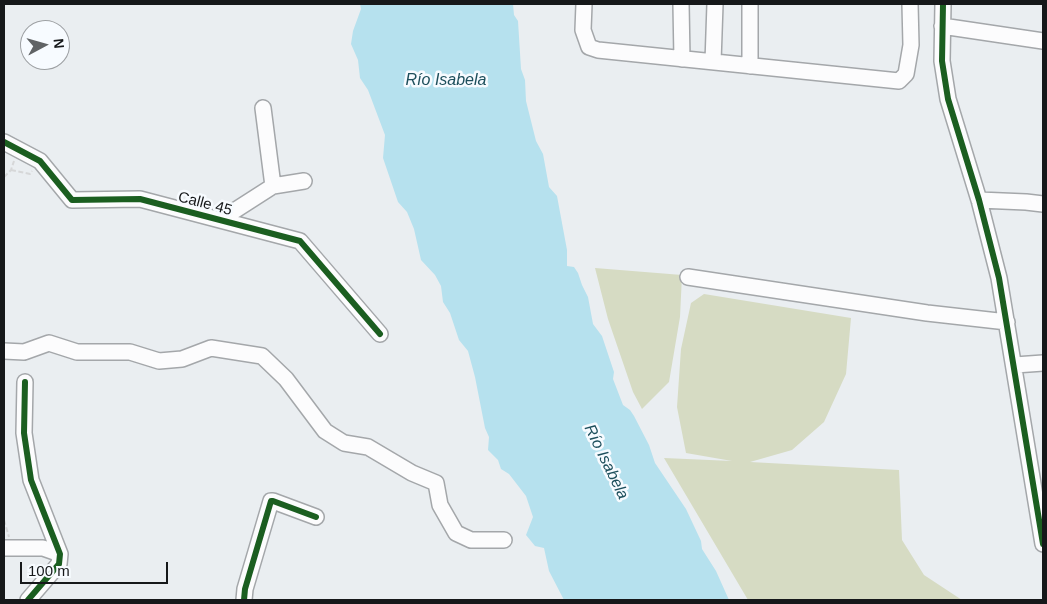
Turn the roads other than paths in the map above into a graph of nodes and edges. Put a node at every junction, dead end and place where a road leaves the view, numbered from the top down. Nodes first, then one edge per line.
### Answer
1 (584, 4) edge
2 (681, 4) edge
3 (715, 4) edge
4 (750, 4) edge
5 (910, 4) edge
6 (943, 4) edge
7 (942, 26) junction
8 (1043, 41) edge
9 (682, 58) junction
10 (713, 62) junction
11 (750, 66) junction
12 (263, 108) dead end
13 (4, 142) edge
14 (304, 181) dead end
15 (273, 186) junction
16 (979, 200) junction
17 (1043, 204) edge
18 (220, 220) junction
19 (688, 277) dead end
20 (1007, 322) junction
21 (380, 334) dead end
22 (4, 351) edge
23 (1043, 363) edge
24 (1015, 365) junction
25 (25, 382) dead end
26 (1040, 500) edge
27 (316, 517) dead end
28 (504, 540) dead end
29 (1043, 544) edge
30 (8, 548) edge
31 (60, 554) junction
32 (28, 600) edge
33 (244, 600) edge

1 - 9 street
2 - 9 street
3 - 10 street
4 - 11 street
5 - 11 street
6 - 7 street
7 - 8 street
7 - 16 street
9 - 10 street
10 - 11 street
12 - 15 street
13 - 18 street, Calle 45
14 - 15 street
15 - 18 street
16 - 17 street
16 - 20 street
18 - 21 street, Calle 45
19 - 20 street
20 - 24 street
22 - 28 street
23 - 24 street
24 - 26 street
25 - 31 street
26 - 29 street
27 - 33 street
30 - 31 street
31 - 32 street

